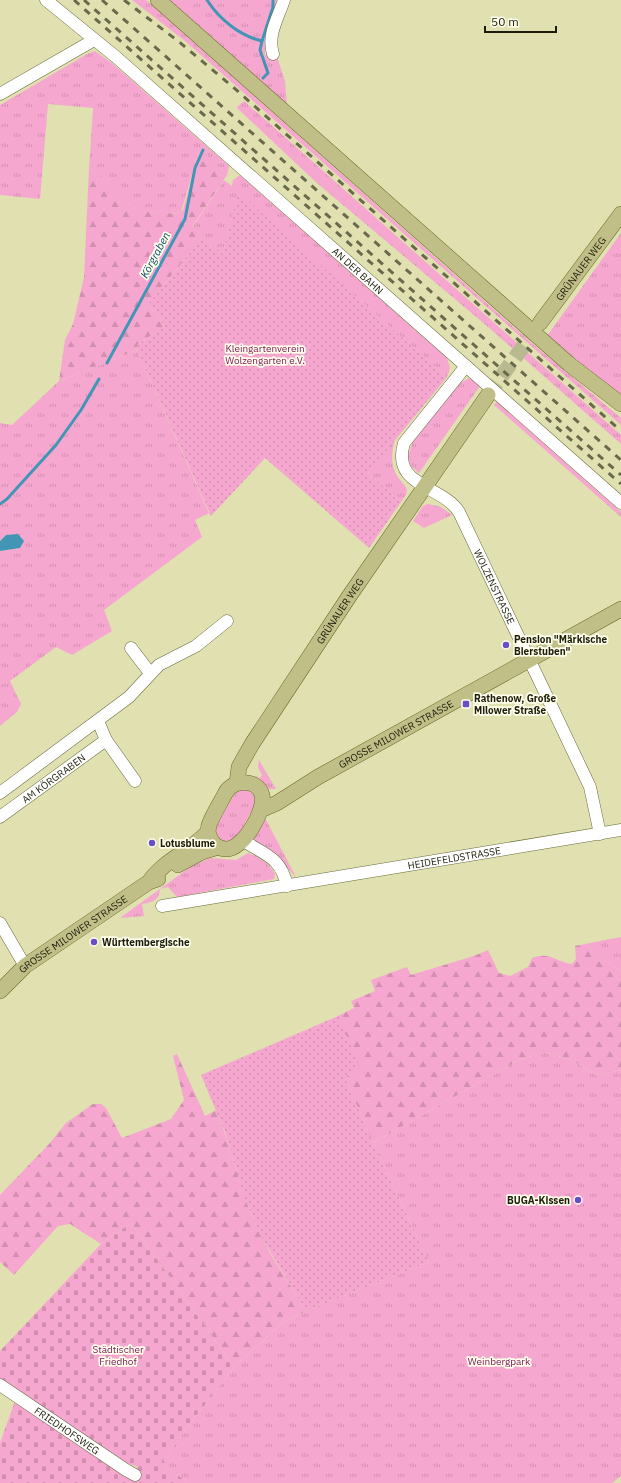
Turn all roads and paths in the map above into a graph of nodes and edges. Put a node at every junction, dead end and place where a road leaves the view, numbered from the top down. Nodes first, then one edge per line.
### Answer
1 (46, 0) edge
2 (158, 0) edge
3 (284, 0) edge
4 (94, 40) junction
5 (273, 54) dead end
6 (0, 94) edge
7 (621, 214) edge
8 (540, 323) tunnel mouth
9 (466, 366) junction
10 (488, 395) tunnel mouth
11 (621, 404) edge
12 (424, 487) junction
13 (621, 503) edge
14 (621, 609) edge
15 (227, 621) dead end
16 (131, 648) dead end
17 (530, 660) junction
18 (150, 673) junction
19 (98, 721) junction
20 (106, 740) junction
21 (318, 778) junction
22 (135, 781) dead end
23 (244, 783) junction
24 (0, 793) edge
25 (262, 794) junction
26 (261, 810) junction
27 (0, 817) edge
28 (621, 830) edge
29 (208, 832) junction
30 (600, 834) junction
31 (244, 841) junction
32 (218, 847) junction
33 (149, 882) junction
34 (287, 886) junction
35 (162, 906) dead end
36 (0, 923) edge
37 (26, 966) junction
38 (0, 991) edge
39 (0, 1385) edge
40 (135, 1475) dead end

1 - 4 street, AN DER BAHN
2 - 11 main road
3 - 5 street
4 - 6 street
4 - 9 street, AN DER BAHN
7 - 8 main road, GRÜNAUER WEG
9 - 12 street
9 - 13 street, AN DER BAHN
10 - 12 main road, GRÜNAUER WEG
12 - 17 street, WOLZENSTRASSE
12 - 23 main road, GRÜNAUER WEG
14 - 17 main road, GROSSE MILOWER STRASSE
15 - 18 street, AM KÖRGRABEN
16 - 18 street
17 - 21 main road, GROSSE MILOWER STRASSE
17 - 30 street, WOLZENSTRASSE
18 - 19 street, AM KÖRGRABEN
19 - 20 street
19 - 24 street, AM KÖRGRABEN
20 - 22 street
20 - 27 street, AM KÖRGRABEN
21 - 25 main road, GROSSE MILOWER STRASSE
21 - 26 main road, GROSSE MILOWER STRASSE
23 - 25 main road
23 - 29 main road
25 - 26 main road
26 - 31 main road
28 - 30 street, HEIDEFELDSTRASSE
29 - 32 main road
29 - 33 main road, GROSSE MILOWER STRASSE
30 - 34 street, HEIDEFELDSTRASSE
31 - 32 main road, GROSSE MILOWER STRASSE
31 - 34 street
32 - 33 main road, GROSSE MILOWER STRASSE
33 - 37 main road, GROSSE MILOWER STRASSE
34 - 35 street, HEIDEFELDSTRASSE
36 - 37 street
37 - 38 main road, GROSSE MILOWER STRASSE
39 - 40 street, FRIEDHOFSWEG

